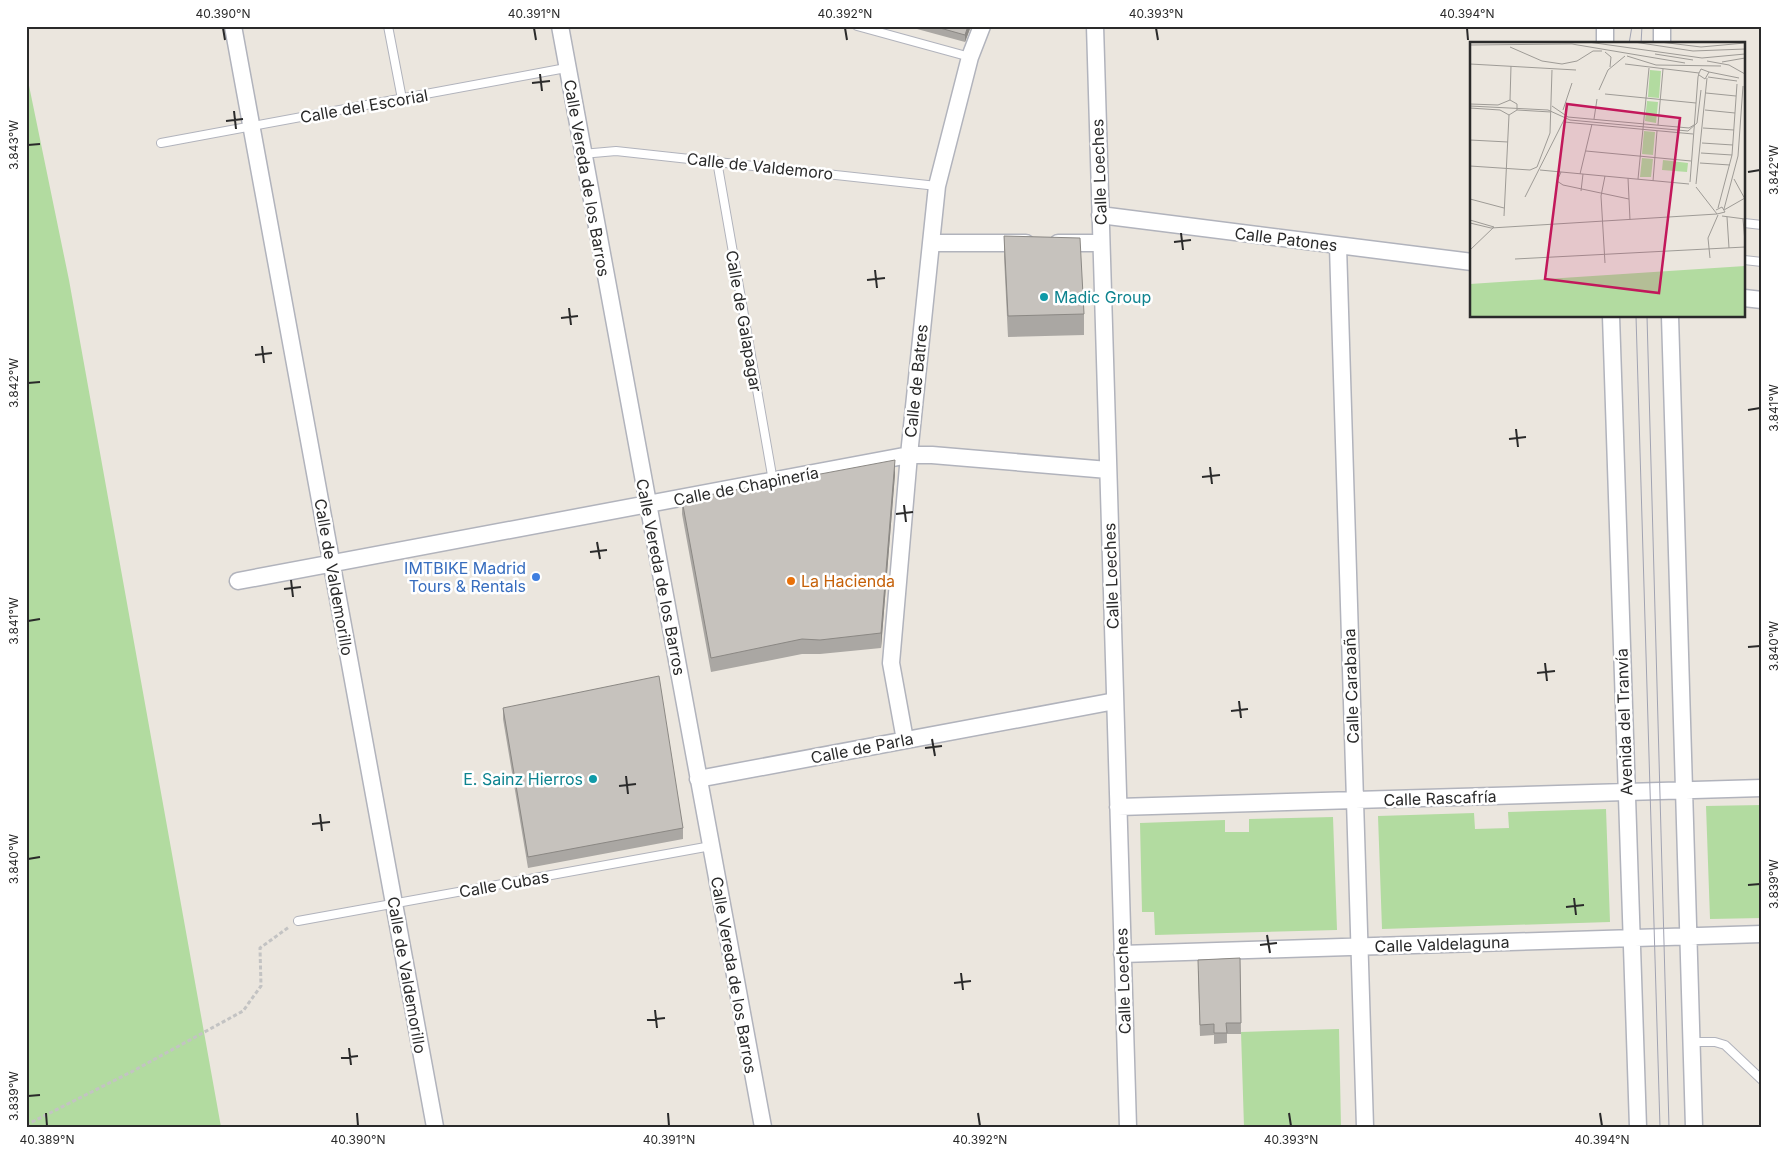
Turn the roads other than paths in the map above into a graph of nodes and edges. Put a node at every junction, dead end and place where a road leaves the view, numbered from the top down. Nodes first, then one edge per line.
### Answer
1 (233, 26) edge
2 (388, 26) edge
3 (560, 26) edge
4 (857, 26) edge
5 (982, 26) edge
6 (1095, 26) edge
7 (1605, 26) edge
8 (1662, 26) edge
9 (1605, 42) edge
10 (1662, 42) edge
11 (970, 57) junction
12 (566, 68) junction
13 (402, 100) junction
14 (251, 127) junction
15 (161, 143) dead end
16 (582, 154) junction
17 (717, 161) junction
18 (937, 186) junction
19 (1100, 215) junction
20 (1746, 223) edge
21 (1762, 225) edge
22 (931, 242) junction
23 (1101, 243) junction
24 (1338, 246) junction
25 (1746, 260) edge
26 (1470, 262) edge
27 (1762, 262) edge
28 (1746, 298) edge
29 (1762, 300) edge
30 (1611, 318) edge
31 (1670, 318) edge
32 (908, 455) junction
33 (1108, 470) junction
34 (773, 481) junction
35 (647, 504) junction
36 (331, 564) junction
37 (238, 581) dead end
38 (1115, 701) junction
39 (905, 740) junction
40 (698, 779) junction
41 (1762, 788) edge
42 (1684, 790) junction
43 (1627, 792) junction
44 (1355, 800) junction
45 (1118, 807) junction
46 (711, 846) junction
47 (394, 904) junction
48 (298, 921) road end
49 (1762, 934) edge
50 (1688, 936) junction
51 (1631, 938) junction
52 (1359, 947) junction
53 (1122, 954) junction
54 (1691, 1042) junction
55 (1762, 1080) edge
56 (435, 1127) edge
57 (762, 1127) edge
58 (1128, 1127) edge
59 (1365, 1127) edge
60 (1638, 1127) edge
61 (1694, 1127) edge

1 - 14 street, Calle de Valdemorillo
2 - 13 lane
3 - 12 street, Calle Vereda de los Barros
4 - 11 lane
5 - 11 street, Calle de Batres
6 - 19 street, Calle Loeches
7 - 9 street
8 - 10 street
11 - 18 street, Calle de Batres
12 - 13 lane, Calle del Escorial
12 - 16 street, Calle Vereda de los Barros
13 - 14 lane, Calle del Escorial
14 - 15 lane, Calle del Escorial
14 - 36 street, Calle de Valdemorillo
16 - 17 lane, Calle de Valdemoro
16 - 35 street, Calle Vereda de los Barros
17 - 18 lane, Calle de Valdemoro
17 - 34 lane, Calle de Galapagar
18 - 22 street, Calle de Batres
19 - 23 street, Calle Loeches
19 - 24 street, Calle Patones
20 - 21 lane
22 - 23 street
22 - 32 street, Calle de Batres
23 - 33 street, Calle Loeches
24 - 26 street, Calle Patones
24 - 44 street, Calle Carabaña
25 - 27 lane
28 - 29 street
30 - 43 street, Avenida del Tranvía
31 - 42 street
32 - 33 street, Calle de Chapinería
32 - 34 street, Calle de Chapinería
32 - 39 street, Calle de Batres
33 - 38 street, Calle Loeches
34 - 35 street, Calle de Chapinería
35 - 36 street, Calle de Chapinería
35 - 40 street, Calle Vereda de los Barros
36 - 37 street, Calle de Chapinería
36 - 47 street, Calle de Valdemorillo
38 - 39 street, Calle de Parla
38 - 45 street, Calle Loeches
39 - 40 street, Calle de Parla
40 - 46 street, Calle Vereda de los Barros
41 - 42 street, Calle Rascafría
42 - 43 street, Calle Rascafría
42 - 50 street
43 - 44 street, Calle Rascafría
43 - 51 street, Avenida del Tranvía
44 - 45 street, Calle Rascafría
44 - 52 street, Calle Carabaña
45 - 53 street, Calle Loeches
46 - 47 lane, Calle Cubas
46 - 57 street, Calle Vereda de los Barros
47 - 48 lane, Calle Cubas
47 - 56 street, Calle de Valdemorillo
49 - 50 street, Calle Valdelaguna
50 - 51 street, Calle Valdelaguna
50 - 54 street
51 - 52 street, Calle Valdelaguna
51 - 60 street, Avenida del Tranvía
52 - 53 street, Calle Valdelaguna
52 - 59 street, Calle Carabaña
53 - 58 street, Calle Loeches
54 - 55 lane
54 - 61 street

